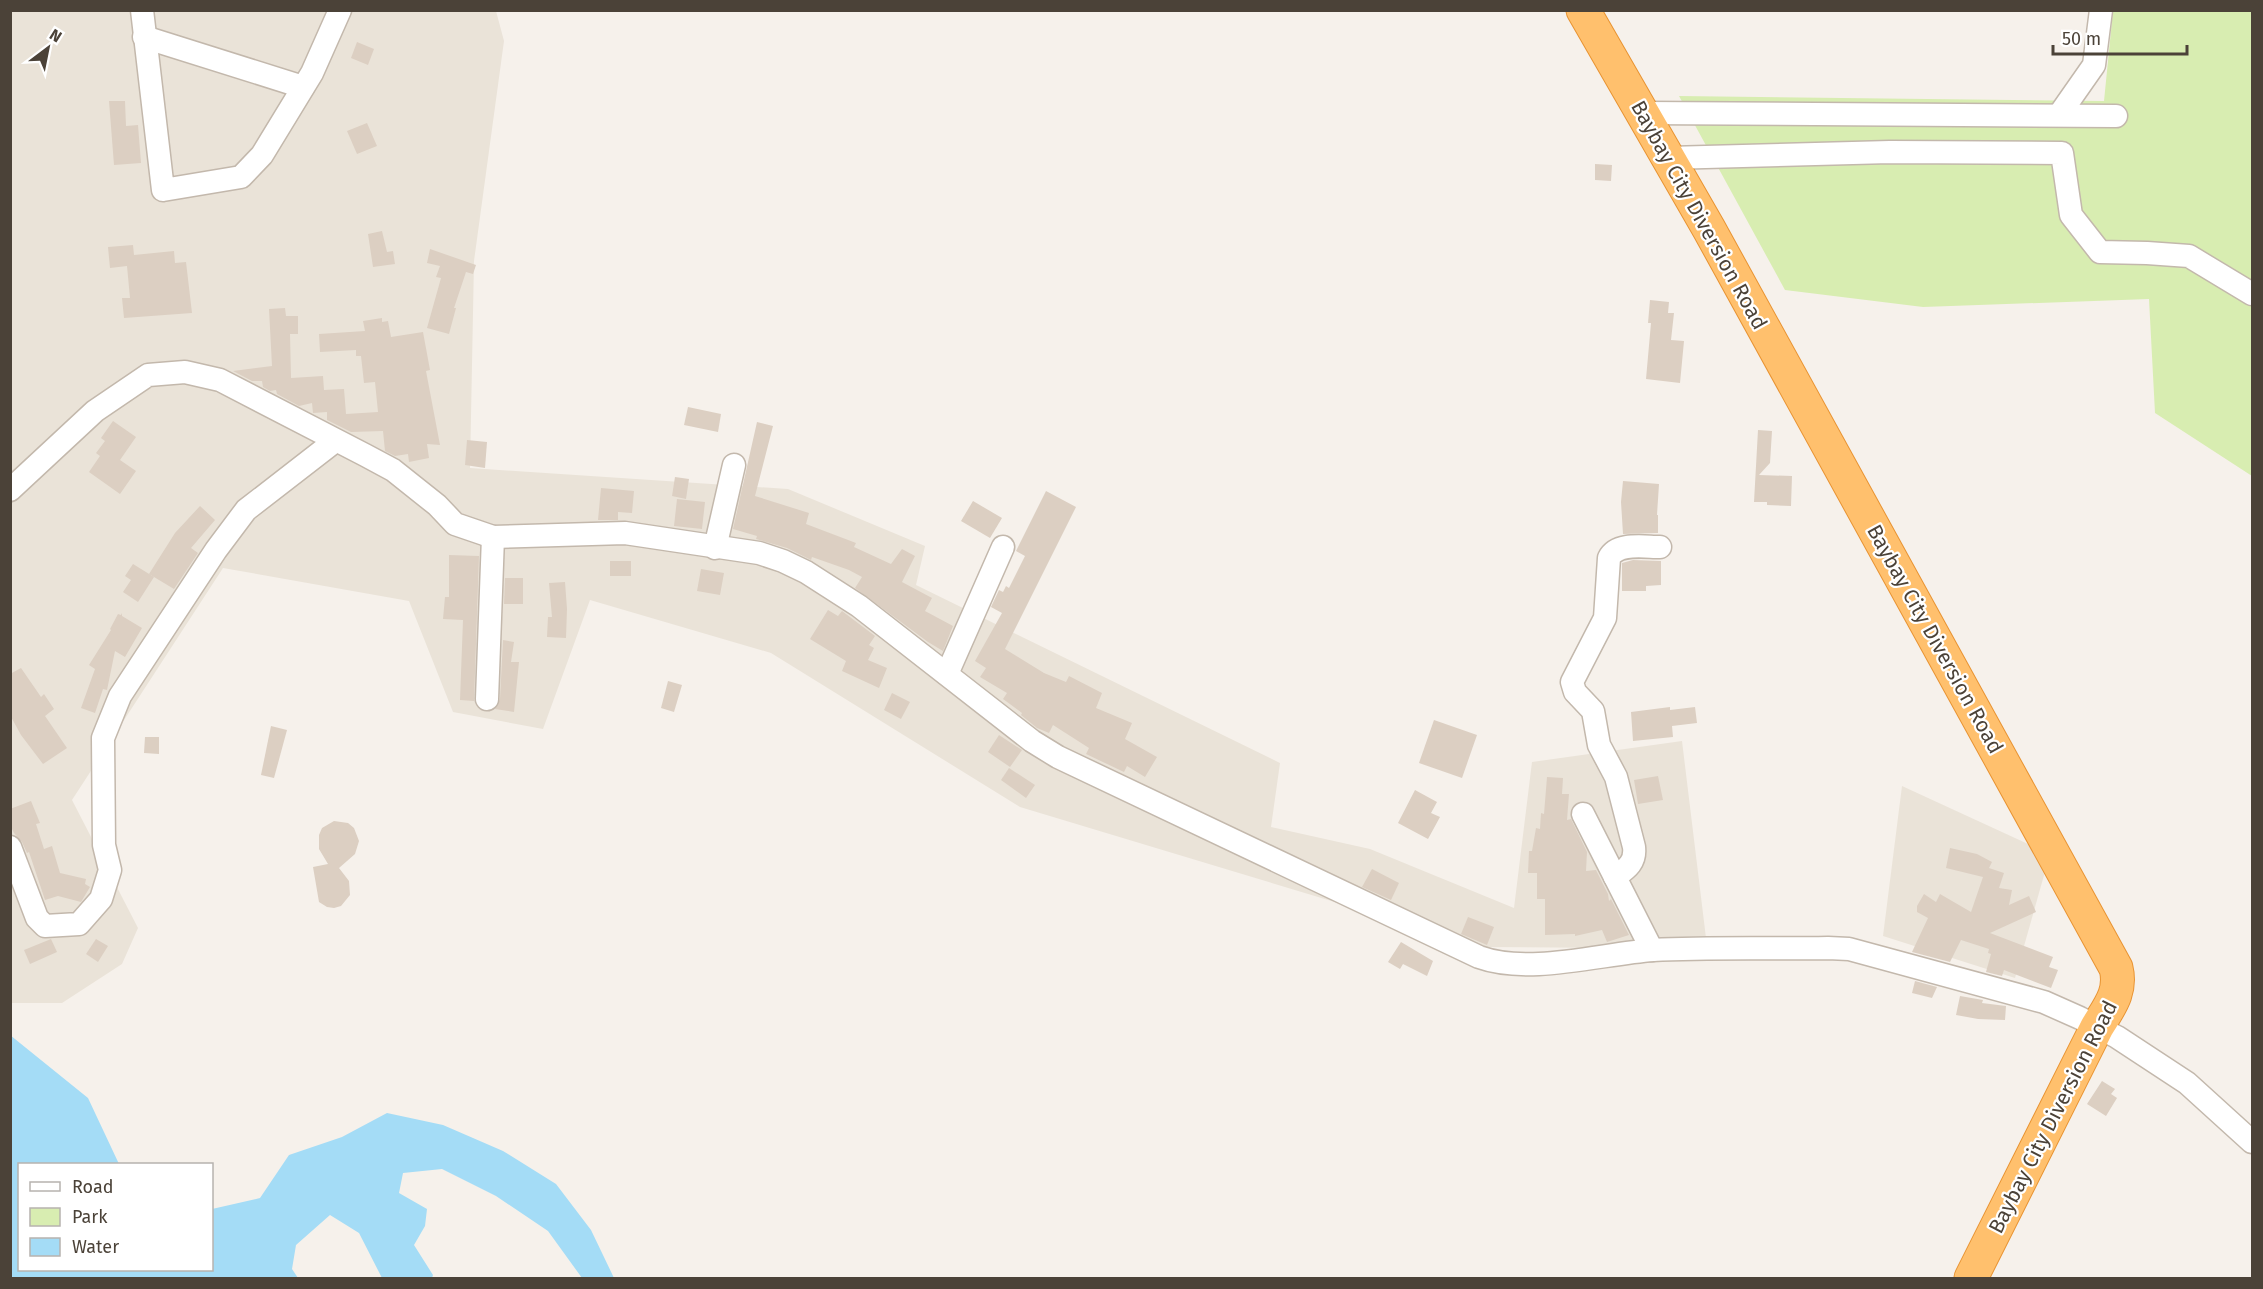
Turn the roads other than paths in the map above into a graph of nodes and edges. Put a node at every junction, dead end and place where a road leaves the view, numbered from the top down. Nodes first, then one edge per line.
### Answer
1 (142, 10) edge
2 (1583, 10) edge
3 (2101, 10) edge
4 (338, 11) edge
5 (144, 37) junction
6 (303, 87) junction
7 (1642, 112) junction
8 (2059, 115) junction
9 (2116, 116) dead end
10 (1668, 158) junction
11 (2253, 294) edge
12 (335, 441) junction
13 (734, 465) dead end
14 (10, 490) edge
15 (493, 537) junction
16 (1003, 547) dead end
17 (1660, 547) dead end
18 (715, 548) junction
19 (946, 674) junction
20 (487, 699) dead end
21 (1583, 814) dead end
22 (10, 847) edge
23 (1615, 877) junction
24 (1652, 950) junction
25 (2097, 1027) junction
26 (2253, 1142) edge
27 (1971, 1278) edge

1 - 5 street
2 - 7 highway, Baybay City Diversion Road
3 - 8 street
4 - 6 street
5 - 6 street
5 - 6 street
7 - 8 street
7 - 10 highway, Baybay City Diversion Road
8 - 9 street
10 - 11 street
10 - 25 highway, Baybay City Diversion Road
12 - 14 street
12 - 15 street
12 - 22 street
13 - 18 street
15 - 18 street
15 - 20 street
16 - 19 street
17 - 23 street
18 - 19 street
19 - 24 street
21 - 23 street
23 - 24 street
24 - 25 street
25 - 26 street
25 - 27 highway, Baybay City Diversion Road

